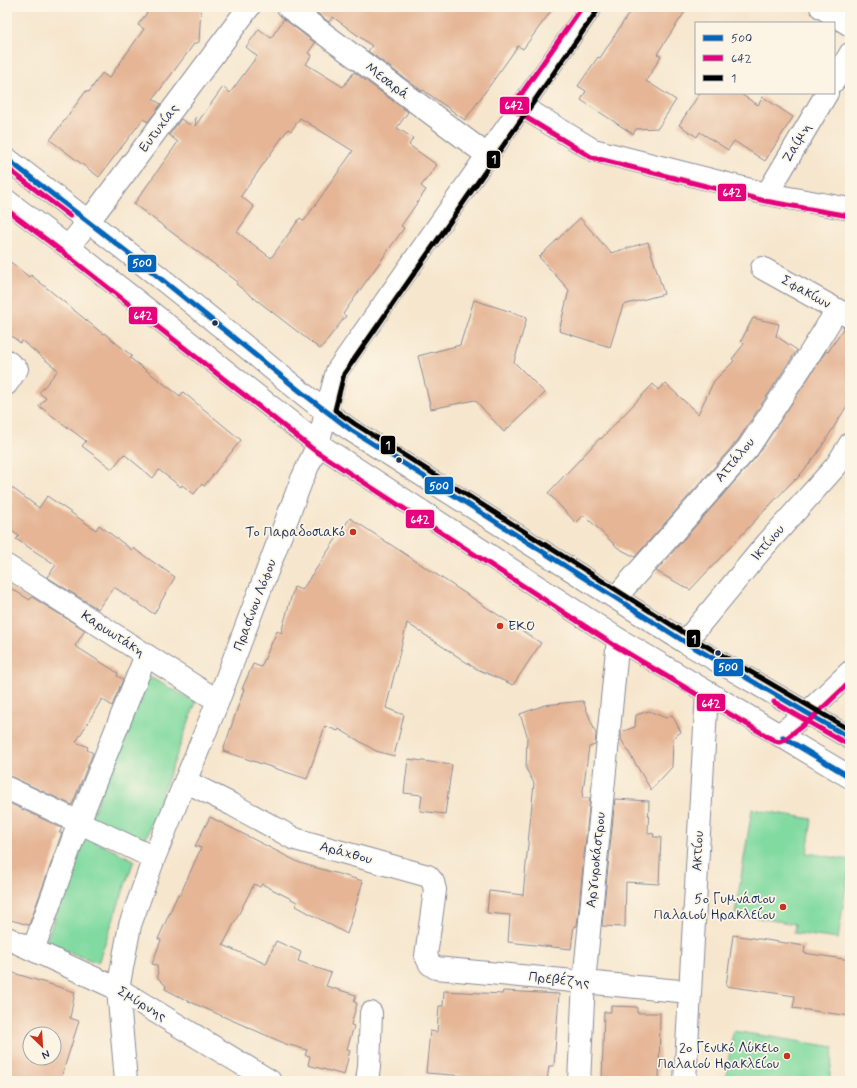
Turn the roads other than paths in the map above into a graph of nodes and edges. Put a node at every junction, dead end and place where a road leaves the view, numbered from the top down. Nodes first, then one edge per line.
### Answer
1 (248, 7) edge
2 (288, 7) edge
3 (591, 7) edge
4 (821, 7) edge
5 (850, 25) edge
6 (850, 54) edge
7 (835, 79) edge
8 (826, 94) edge
9 (521, 106) junction
10 (486, 155) junction
11 (7, 159) edge
12 (767, 194) junction
13 (7, 201) edge
14 (850, 209) edge
15 (89, 221) junction
16 (68, 247) junction
17 (762, 268) dead end
18 (844, 313) edge
19 (7, 360) edge
20 (7, 385) edge
21 (327, 413) junction
22 (318, 444) junction
23 (850, 444) edge
24 (7, 566) edge
25 (616, 597) junction
26 (618, 639) junction
27 (685, 642) junction
28 (146, 655) junction
29 (850, 672) edge
30 (707, 692) junction
31 (218, 701) junction
32 (807, 713) junction
33 (779, 735) junction
34 (850, 738) edge
35 (850, 777) edge
36 (185, 781) junction
37 (7, 788) edge
38 (79, 822) junction
39 (154, 858) junction
40 (7, 938) edge
41 (33, 950) junction
42 (430, 964) joint
43 (584, 982) junction
44 (118, 989) junction
45 (690, 992) junction
46 (371, 1013) dead end
47 (126, 1081) edge
48 (270, 1081) edge
49 (367, 1081) edge
50 (579, 1081) edge
51 (685, 1081) edge

1 - 15 street, Ευτυχίας
2 - 10 street, Μεσαρά
3 - 9 street, Πρασίνου Λόφου
4 - 5 street
6 - 7 street
8 - 12 street, Ζαίμη
9 - 10 street, Πρασίνου Λόφου
9 - 12 street
10 - 21 street, Πρασίνου Λόφου
11 - 15 street
12 - 14 street
13 - 16 street
15 - 16 street, Ευτυχίας
15 - 21 street
16 - 22 street
17 - 18 street, Σφακίων
18 - 25 street, Αττάλου
19 - 20 street
21 - 22 street, Πρασίνου Λόφου
21 - 25 street
22 - 26 street
22 - 31 street, Πρασίνου Λόφου
23 - 27 street, Ικτίνου
24 - 28 street, Καρυωτάκη
25 - 27 street
26 - 30 street
26 - 43 street, Αργυροκάστρου
27 - 32 street
28 - 31 street, Καρυωτάκη
28 - 38 street
29 - 32 street
30 - 33 street
30 - 45 street, Ακτίου
31 - 36 street, Πρασίνου Λόφου
32 - 33 street
32 - 34 street
33 - 35 street
36 - 39 street, Πρασίνου Λόφου
36 - 42 street, Αράχθου
37 - 38 street
38 - 39 street
38 - 41 street
39 - 44 street, Πρασίνου Λόφου
40 - 41 street, Σμύρνης
41 - 44 street, Σμύρνης
42 - 43 street, Πρεβέζης
43 - 45 street, Πρεβέζης
43 - 50 street, Αργυροκάστρου
44 - 47 street, Πρασίνου Λόφου
44 - 48 street, Σμύρνης
45 - 51 street, Ακτίου
46 - 49 street

